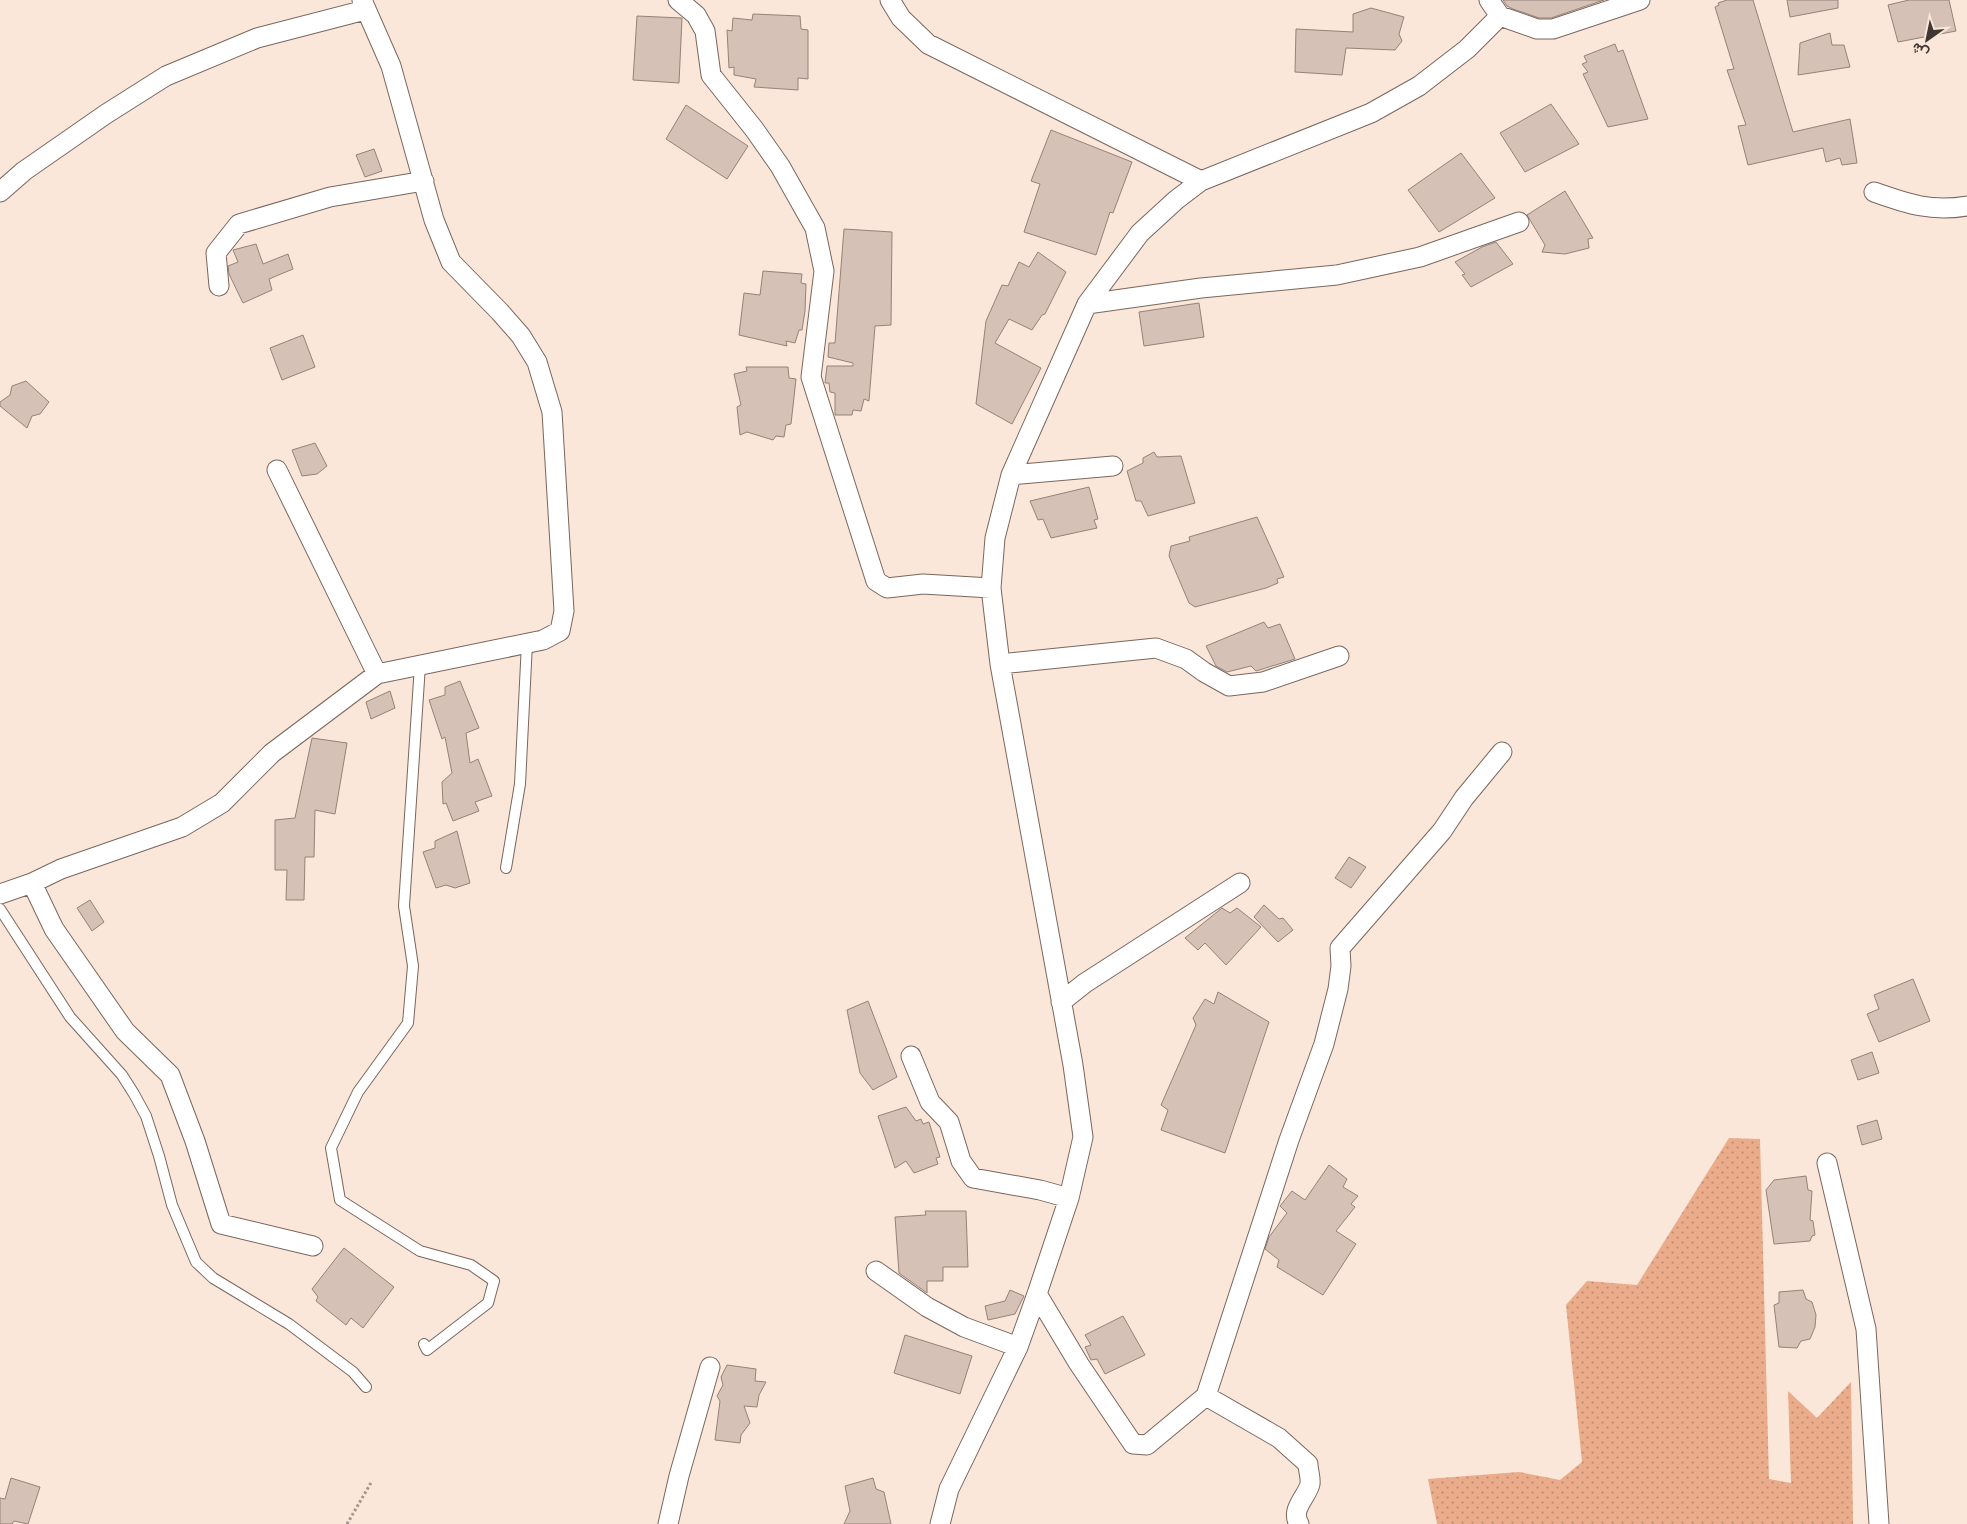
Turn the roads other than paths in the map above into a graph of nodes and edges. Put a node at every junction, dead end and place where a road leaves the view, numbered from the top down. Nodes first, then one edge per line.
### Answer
1 (678, 0) edge
2 (890, 0) edge
3 (1489, 0) edge
4 (1640, 0) edge
5 (1617, 4) edge
6 (363, 5) edge
7 (1500, 16) junction
8 (424, 181) junction
9 (1201, 181) junction
10 (0, 192) edge
11 (1874, 192) dead end
12 (1967, 206) edge
13 (1519, 222) dead end
14 (219, 286) dead end
15 (1087, 304) junction
16 (1113, 466) dead end
17 (277, 470) dead end
18 (1011, 475) junction
19 (991, 588) junction
20 (527, 643) junction
21 (1339, 656) dead end
22 (1000, 664) junction
23 (420, 665) junction
24 (376, 674) junction
25 (1502, 752) dead end
26 (506, 868) dead end
27 (32, 883) junction
28 (1240, 883) dead end
29 (0, 894) edge
30 (0, 909) edge
31 (1061, 1002) junction
32 (911, 1056) dead end
33 (1827, 1163) dead end
34 (1069, 1198) junction
35 (313, 1246) dead end
36 (876, 1271) dead end
37 (1037, 1294) junction
38 (424, 1344) dead end
39 (1018, 1347) junction
40 (710, 1367) dead end
41 (366, 1387) dead end
42 (1206, 1396) junction
43 (668, 1524) edge
44 (940, 1524) edge
45 (1299, 1524) edge
46 (1879, 1524) edge

1 - 19 street
2 - 9 street
3 - 7 street
4 - 5 street
5 - 7 street
6 - 8 street
6 - 10 street
7 - 9 street
8 - 14 street
8 - 20 street
9 - 15 street
11 - 12 street
13 - 15 street
15 - 18 street
16 - 18 street
17 - 24 street
18 - 19 street
19 - 22 street
20 - 23 street
20 - 26 lane
21 - 22 street
22 - 31 street
23 - 24 street
23 - 38 lane
24 - 27 street
25 - 42 street
27 - 29 street
27 - 35 street
28 - 31 street
30 - 41 lane
31 - 34 street
32 - 34 street
33 - 46 street
34 - 37 street
36 - 39 street
37 - 39 street
37 - 42 street
39 - 44 street
40 - 43 street
42 - 45 street

